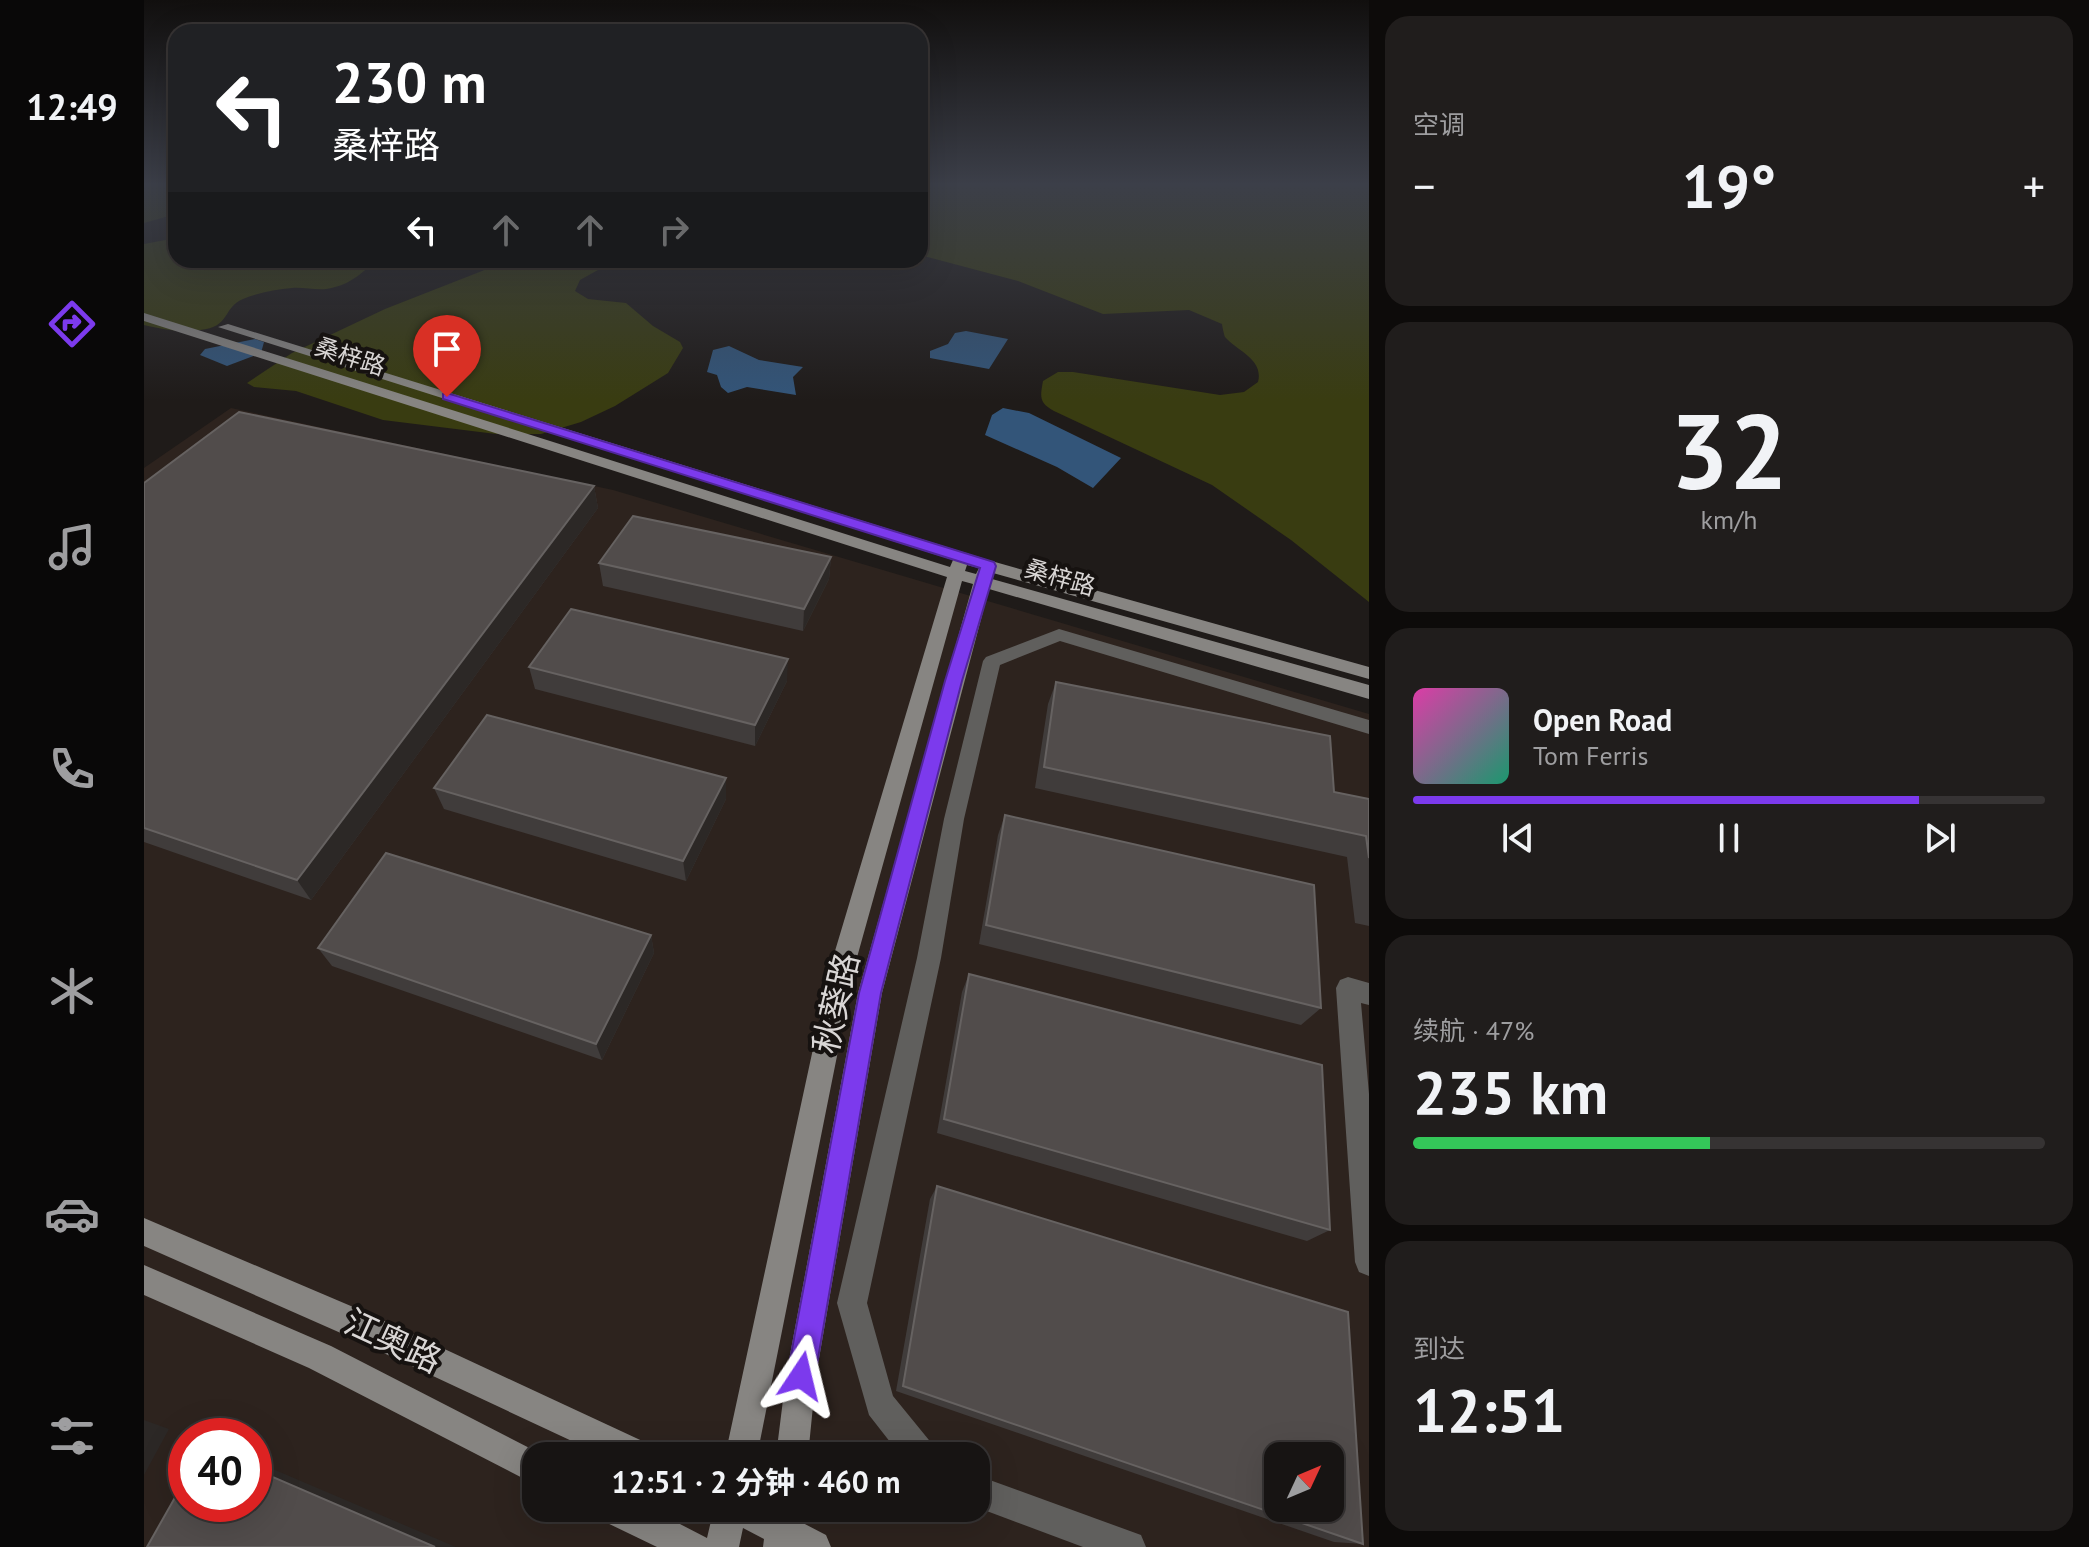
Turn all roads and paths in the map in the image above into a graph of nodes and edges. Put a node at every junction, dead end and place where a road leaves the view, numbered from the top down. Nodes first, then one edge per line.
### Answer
1 (144, 302) edge
2 (155, 315) edge
3 (144, 331) edge
4 (958, 565) junction
5 (985, 573) junction
6 (1369, 673) edge
7 (1369, 692) edge
8 (1369, 727) edge
9 (1369, 994) edge
10 (144, 1232) edge
11 (1369, 1262) edge
12 (144, 1280) edge
13 (610, 1442) edge
14 (744, 1442) edge
15 (794, 1442) edge
16 (911, 1442) edge
17 (522, 1462) edge
18 (990, 1496) edge
19 (642, 1522) edge
20 (728, 1522) edge
21 (783, 1529) edge
22 (694, 1547) edge
23 (722, 1547) edge
24 (814, 1547) edge
25 (1129, 1547) edge

1 - 2 street, 桑梓路
2 - 3 street
2 - 4 street, 桑梓路
4 - 5 street, 桑梓路
4 - 14 street, 秋葵路
5 - 6 street, 桑梓路
5 - 7 street, 桑梓路
5 - 15 street, 秋葵路
8 - 16 street
9 - 11 street
10 - 13 street, 江奥路
12 - 17 street, 江奥路
18 - 25 street
19 - 22 street
20 - 23 street
21 - 24 street

